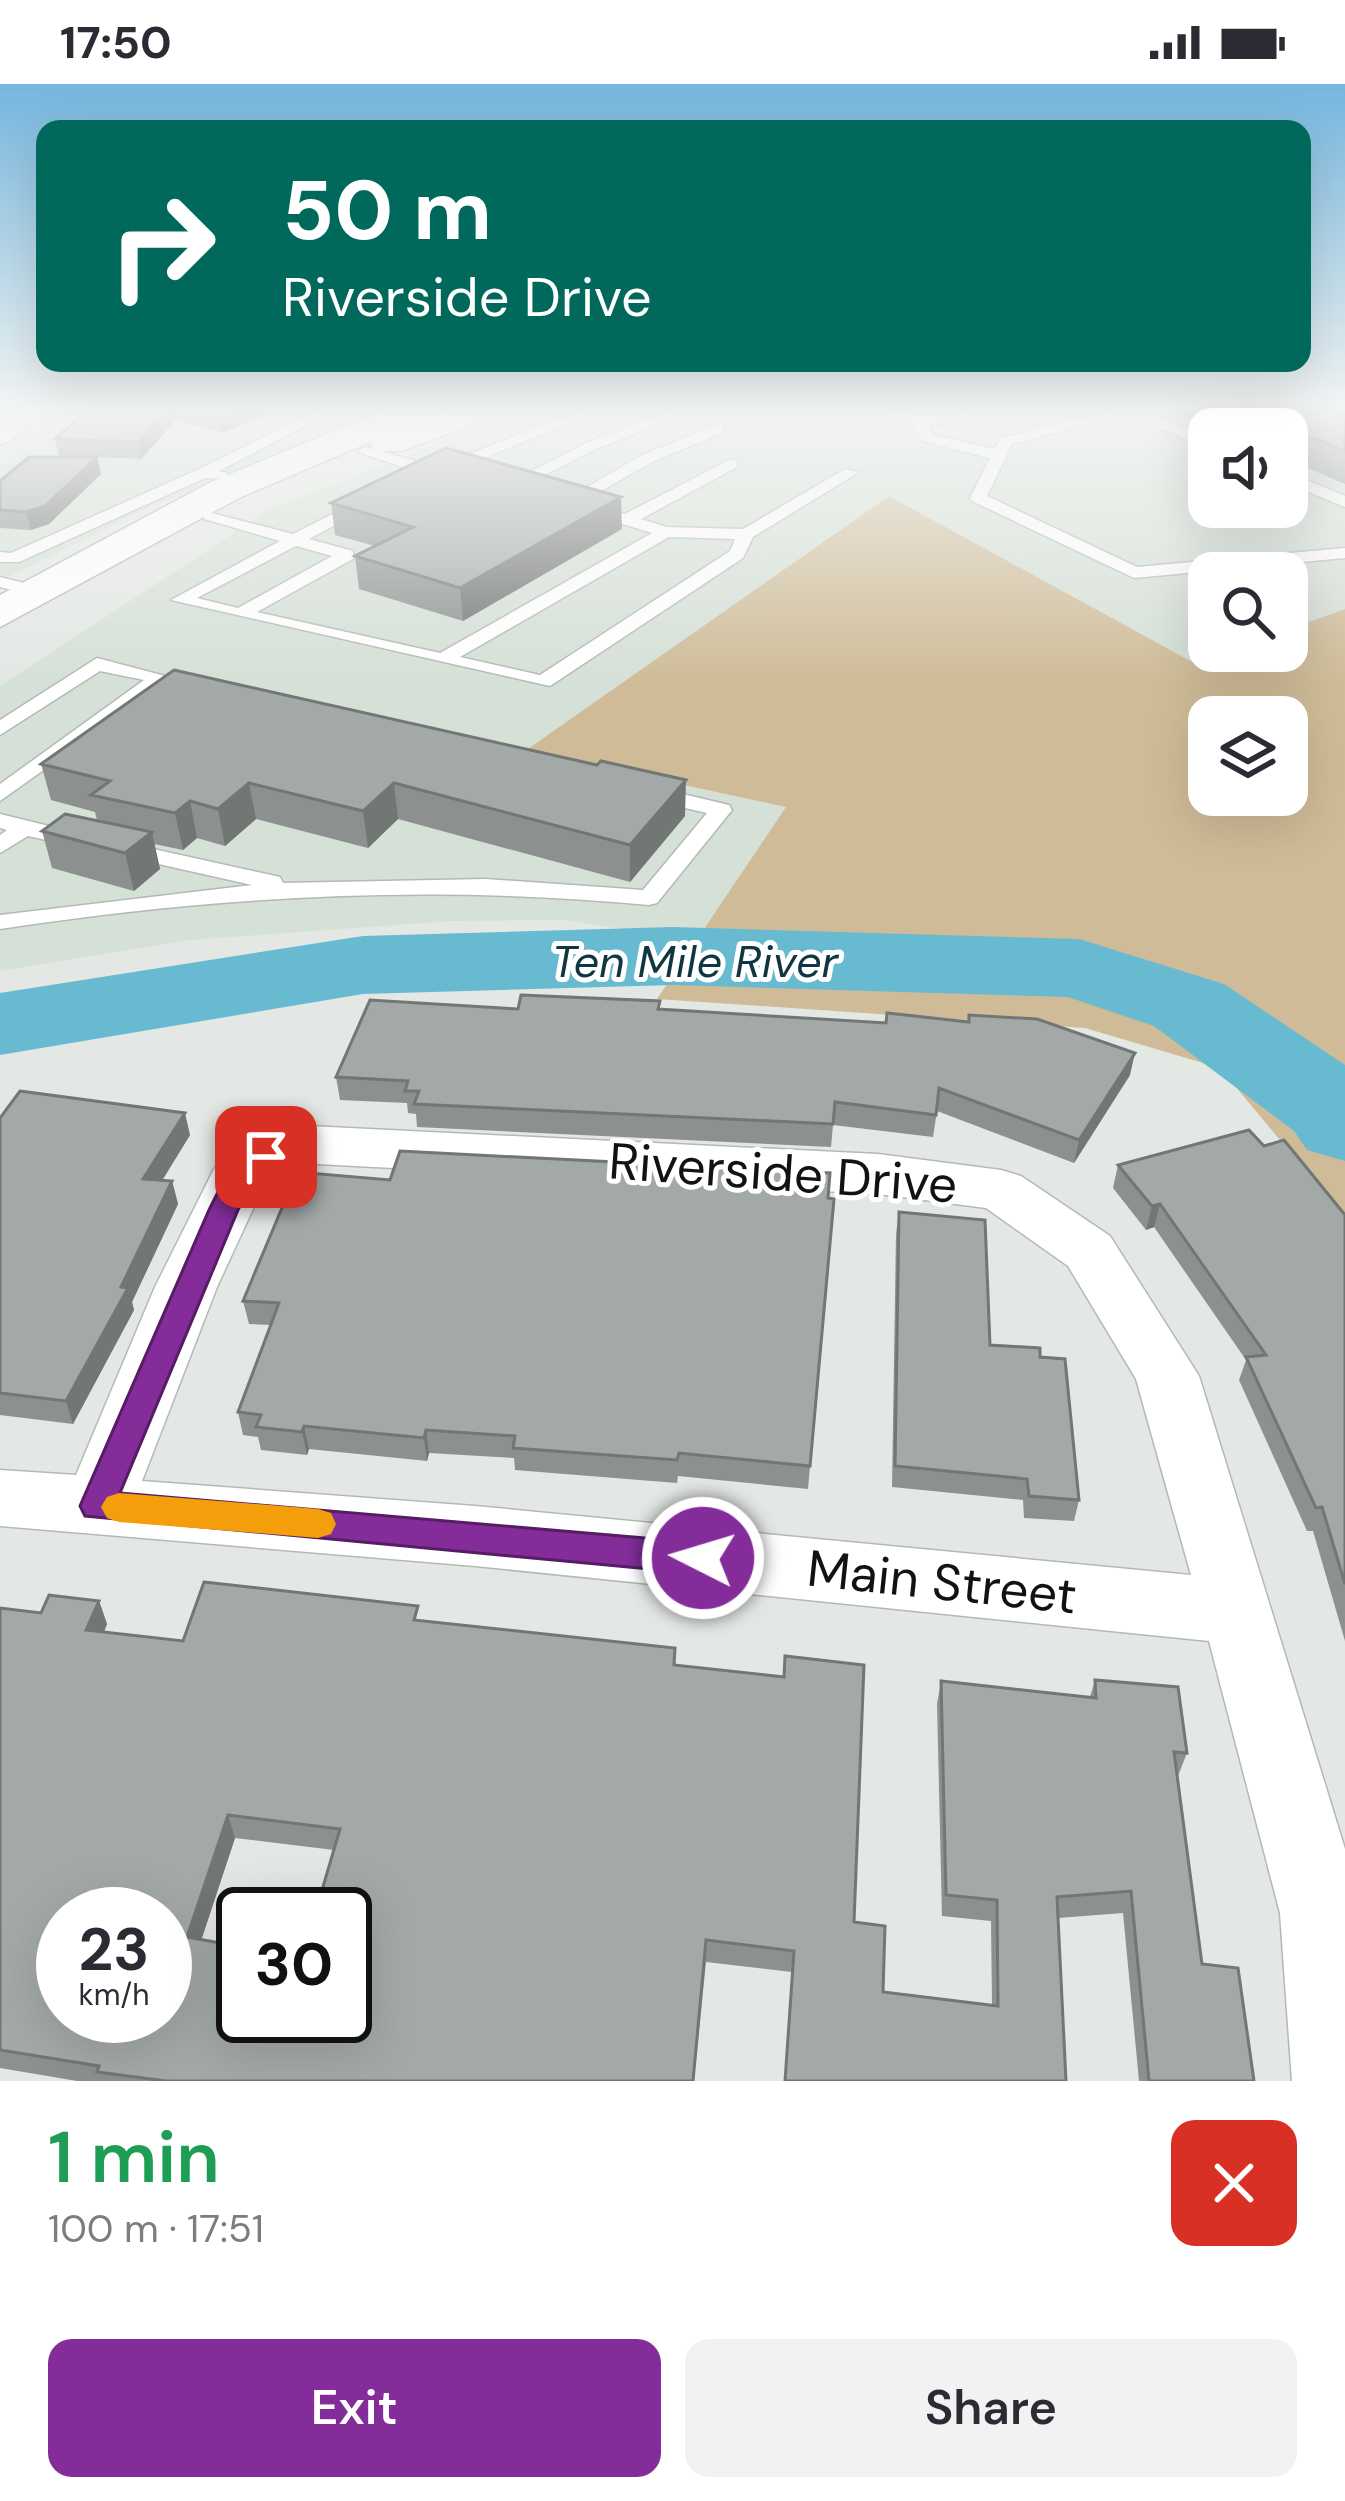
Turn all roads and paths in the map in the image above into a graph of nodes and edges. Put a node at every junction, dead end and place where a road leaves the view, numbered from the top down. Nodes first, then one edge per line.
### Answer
1 (156, 499) edge
2 (204, 499) edge
3 (249, 499) edge
4 (372, 499) edge
5 (561, 499) edge
6 (575, 499) edge
7 (665, 499) edge
8 (805, 499) edge
9 (980, 499) edge
10 (570, 502) junction
11 (210, 515) junction
12 (626, 520) junction
13 (666, 532) junction
14 (746, 534) junction
15 (293, 538) junction
16 (1345, 553) edge
17 (16, 578) edge
18 (242, 614) junction
19 (445, 658) junction
20 (160, 678) junction
21 (227, 694) edge
22 (0, 729) edge
23 (632, 789) edge
24 (0, 794) edge
25 (12, 825) edge
26 (0, 846) edge
27 (296, 888) junction
28 (0, 922) edge
29 (0, 1498) edge
30 (98, 1506) junction
31 (1238, 1612) junction
32 (1337, 2081) edge

1 - 17 lane
2 - 17 main road
3 - 11 main road
4 - 15 lane
5 - 10 lane
6 - 10 lane
7 - 12 lane
8 - 14 lane
9 - 16 lane
10 - 12 lane
11 - 15 lane
11 - 17 main road
12 - 13 lane
13 - 14 lane
13 - 19 lane
14 - 19 lane
15 - 18 lane
15 - 18 lane
18 - 19 lane
20 - 21 lane
20 - 22 lane
20 - 24 lane
23 - 27 lane
25 - 26 lane
25 - 27 lane
27 - 28 lane
29 - 30 street, Main Street
30 - 31 street, Main Street
30 - 31 street, Riverside Drive
31 - 32 street, Riverside Drive

